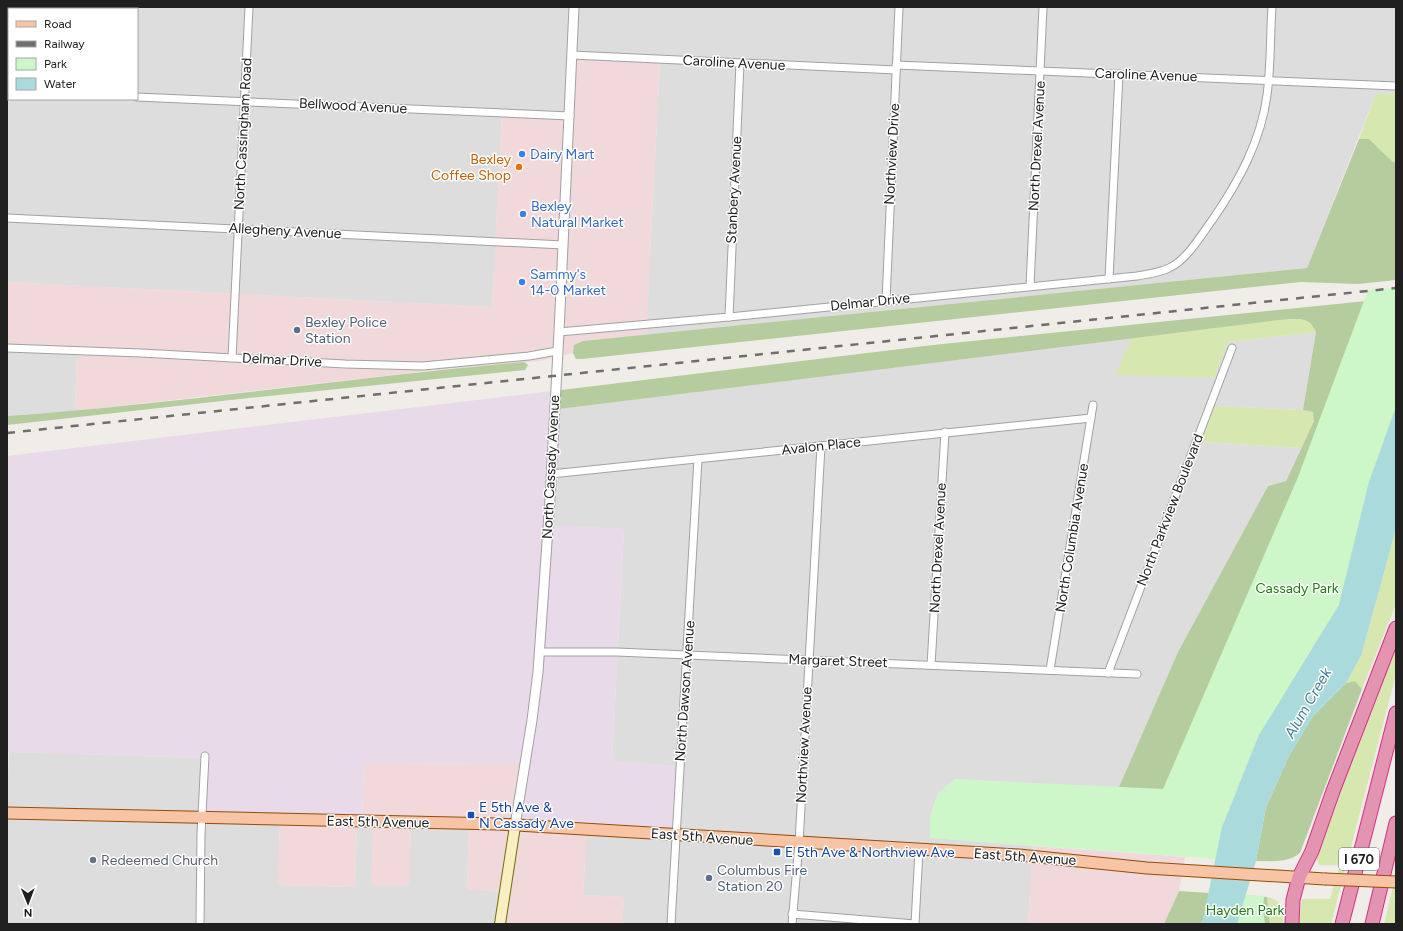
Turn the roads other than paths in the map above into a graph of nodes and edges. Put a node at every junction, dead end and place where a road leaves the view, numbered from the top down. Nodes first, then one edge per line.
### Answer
1 (249, 7) edge
2 (574, 7) edge
3 (899, 7) edge
4 (1043, 7) edge
5 (1272, 7) edge
6 (572, 55) junction
7 (740, 63) junction
8 (896, 67) junction
9 (1040, 71) junction
10 (1119, 74) junction
11 (1268, 80) junction
12 (1396, 86) edge
13 (138, 97) edge
14 (245, 102) junction
15 (570, 116) junction
16 (7, 218) edge
17 (239, 229) junction
18 (563, 245) junction
19 (1109, 279) junction
20 (1030, 286) junction
21 (886, 301) junction
22 (729, 317) junction
23 (559, 332) junction
24 (7, 348) edge
25 (1232, 348) dead end
26 (557, 351) junction
27 (232, 358) junction
28 (1093, 405) dead end
29 (1091, 418) junction
30 (945, 432) junction
31 (821, 446) junction
32 (698, 459) junction
33 (551, 474) junction
34 (1396, 628) edge
35 (539, 652) junction
36 (687, 655) junction
37 (809, 660) junction
38 (931, 664) junction
39 (1050, 670) junction
40 (1108, 673) junction
41 (1136, 674) dead end
42 (1396, 713) edge
43 (205, 756) dead end
44 (7, 813) edge
45 (202, 818) junction
46 (1396, 824) edge
47 (515, 826) junction
48 (675, 835) junction
49 (798, 843) junction
50 (919, 850) junction
51 (1299, 878) junction
52 (1396, 882) edge
53 (792, 914) junction
54 (200, 924) edge
55 (500, 924) edge
56 (671, 924) edge
57 (792, 924) edge
58 (915, 924) edge
59 (1292, 924) edge
60 (1342, 924) edge
61 (1372, 924) edge

1 - 14 street, North Cassingham Road
2 - 6 street, North Cassady Avenue
3 - 8 street, Northview Drive
4 - 9 street, North Drexel Avenue
5 - 11 street
6 - 7 street, Caroline Avenue
6 - 15 street, North Cassady Avenue
7 - 8 street, Caroline Avenue
7 - 22 street, Stanbery Avenue
8 - 9 street, Caroline Avenue
8 - 21 street, Northview Drive
9 - 10 street, Caroline Avenue
9 - 20 street, North Drexel Avenue
10 - 11 street, Caroline Avenue
10 - 19 street
11 - 12 street, Caroline Avenue
11 - 19 street, Delmar Drive
13 - 14 street, Bellwood Avenue
14 - 15 street, Bellwood Avenue
14 - 17 street, North Cassingham Road
15 - 18 street, North Cassady Avenue
16 - 17 street, Allegheny Avenue
17 - 18 street, Allegheny Avenue
17 - 27 street, North Cassingham Road
18 - 23 street, North Cassady Avenue
19 - 20 street, Delmar Drive
20 - 21 street, Delmar Drive
21 - 22 street, Delmar Drive
22 - 23 street, Delmar Drive
23 - 26 street, North Cassady Avenue
24 - 27 street, Delmar Drive
25 - 40 street, North Parkview Boulevard
26 - 27 street, Delmar Drive
26 - 33 street, North Cassady Avenue
28 - 29 street, North Columbia Avenue
29 - 30 street, Avalon Place
29 - 39 street, North Columbia Avenue
30 - 31 street, Avalon Place
30 - 38 street, North Drexel Avenue
31 - 32 street, Avalon Place
31 - 37 street, Northview Avenue
32 - 33 street, Avalon Place
32 - 36 street, North Dawson Avenue
33 - 35 street, North Cassady Avenue
34 - 51 highway
35 - 36 street, Margaret Street
35 - 47 street, North Cassady Avenue
36 - 37 street, Margaret Street
36 - 48 street, North Dawson Avenue
37 - 38 street, Margaret Street
37 - 49 street, Northview Avenue
38 - 39 street, Margaret Street
39 - 40 street, Margaret Street
40 - 41 street, Margaret Street
42 - 60 highway, I 670
43 - 45 street
44 - 45 main road, East 5th Avenue
45 - 47 main road, East 5th Avenue
45 - 54 street
46 - 61 highway, I 670
47 - 48 main road, East 5th Avenue
47 - 55 main road, North Cassady Avenue
48 - 49 main road, East 5th Avenue
48 - 56 street, North Dawson Avenue
49 - 50 main road, East 5th Avenue
49 - 53 street, Northview Avenue
50 - 51 main road, East 5th Avenue
50 - 58 street
51 - 52 main road, East 5th Avenue, bridge
51 - 59 highway
53 - 57 street, Northview Avenue
53 - 58 street

